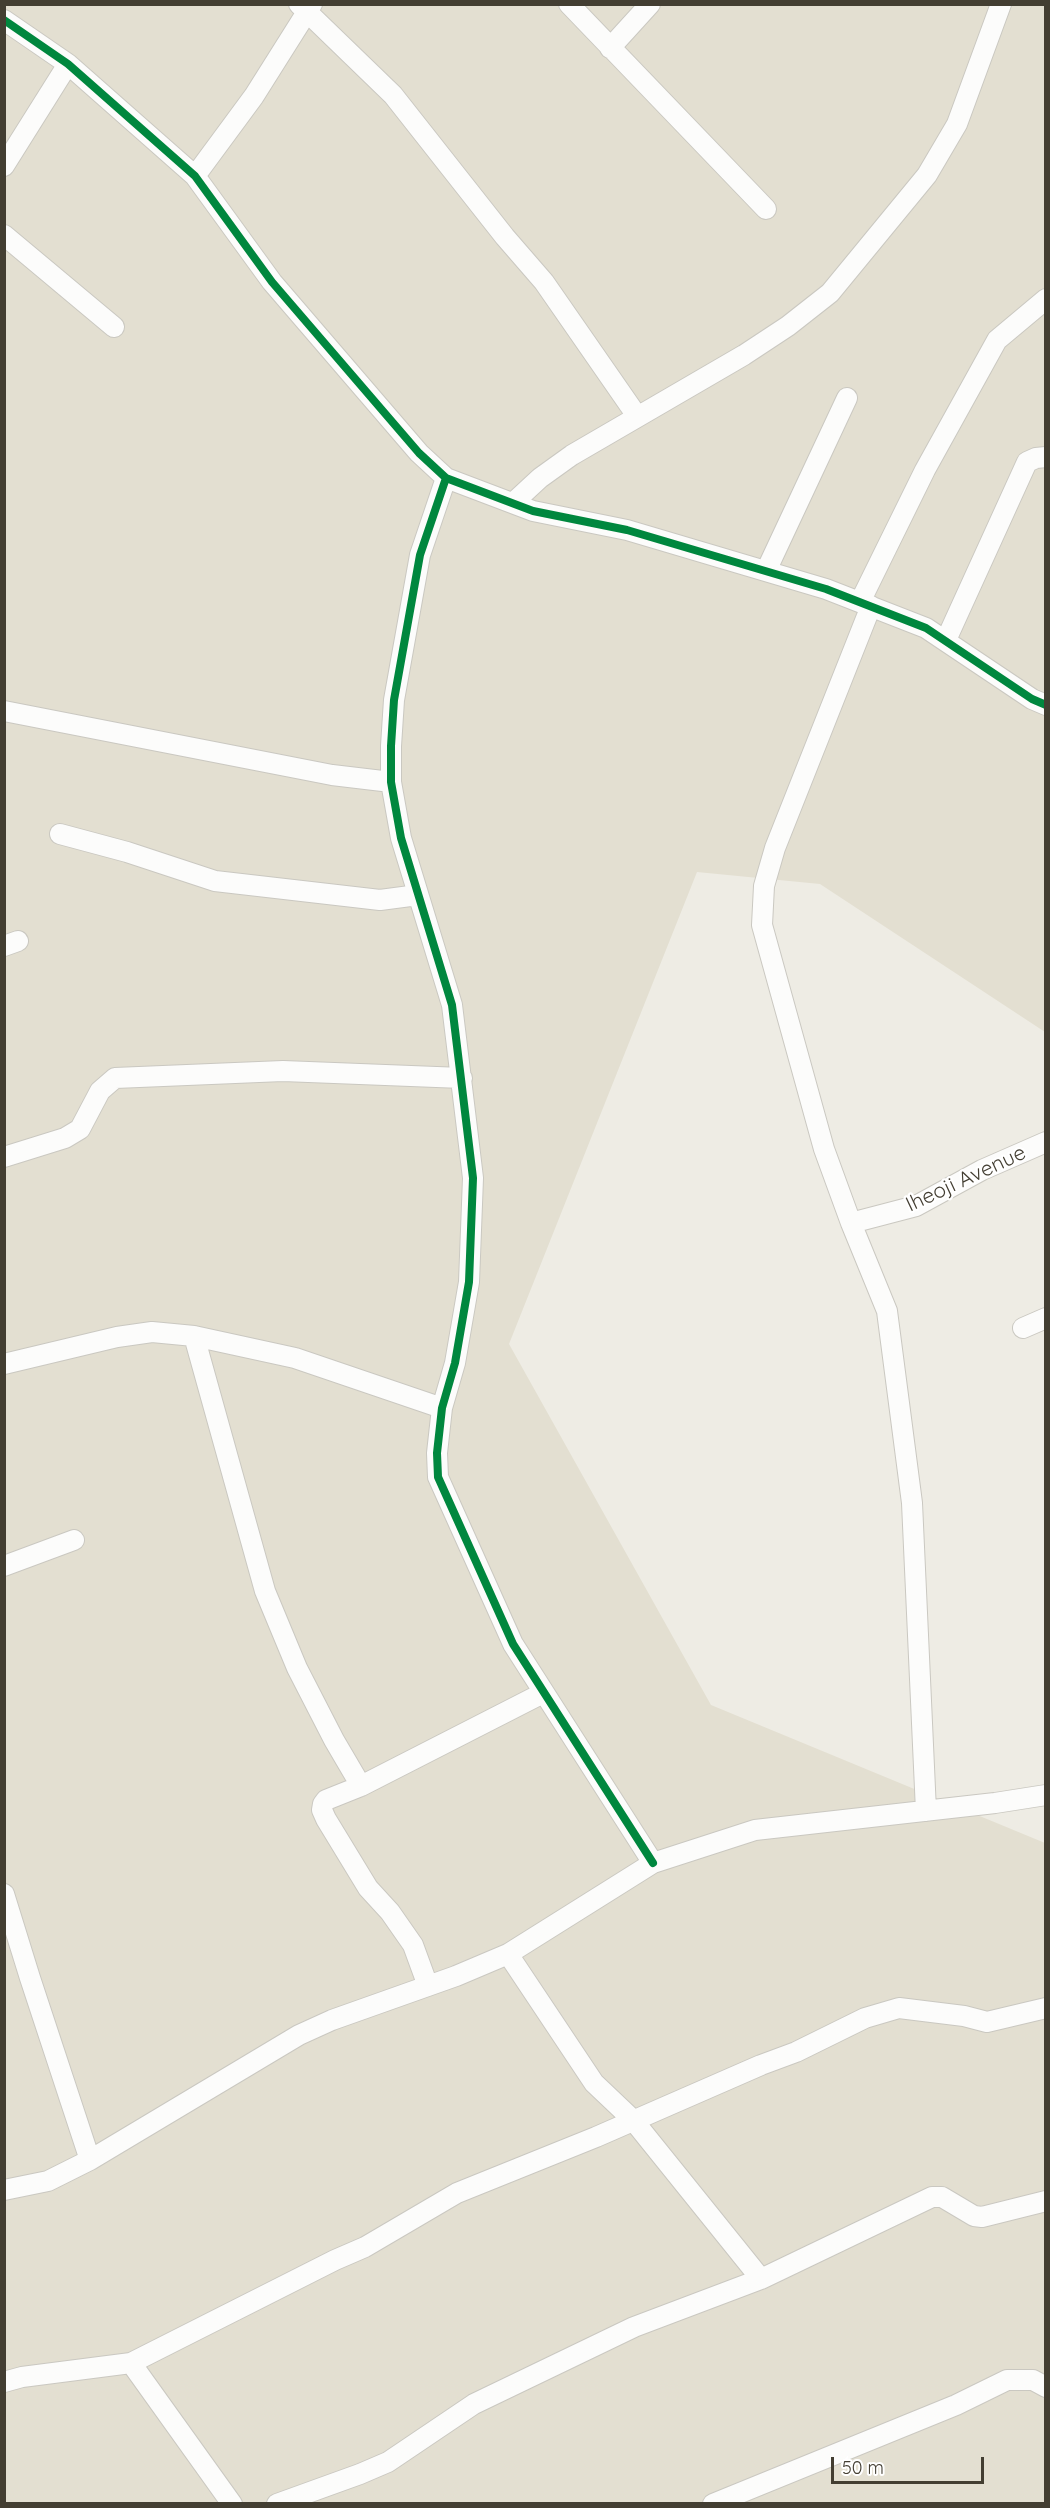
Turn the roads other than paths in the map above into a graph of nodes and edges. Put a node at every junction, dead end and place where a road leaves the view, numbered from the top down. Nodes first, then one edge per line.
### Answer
1 (569, 4) edge
2 (650, 4) edge
3 (1001, 4) edge
4 (305, 7) edge
5 (4, 20) edge
6 (610, 48) junction
7 (68, 64) junction
8 (4, 165) edge
9 (195, 176) junction
10 (766, 209) dead end
11 (4, 235) edge
12 (1046, 299) edge
13 (114, 327) dead end
14 (847, 398) dead end
15 (637, 416) junction
16 (1046, 457) edge
17 (446, 478) junction
18 (513, 503) junction
19 (766, 571) junction
20 (865, 604) junction
21 (946, 640) junction
22 (1046, 705) edge
23 (4, 711) edge
24 (392, 782) junction
25 (60, 834) dead end
26 (418, 895) junction
27 (462, 1078) junction
28 (1046, 1142) edge
29 (4, 1157) edge
30 (851, 1223) junction
31 (1046, 1318) edge
32 (1023, 1328) dead end
33 (194, 1336) junction
34 (4, 1364) edge
35 (442, 1408) junction
36 (74, 1540) dead end
37 (4, 1566) edge
38 (543, 1693) junction
39 (361, 1786) junction
40 (1046, 1795) edge
41 (926, 1811) junction
42 (653, 1863) junction
43 (4, 1894) edge
44 (508, 1954) junction
45 (428, 1986) junction
46 (1046, 2008) edge
47 (633, 2120) junction
48 (90, 2160) junction
49 (4, 2190) edge
50 (1046, 2202) edge
51 (761, 2279) junction
52 (131, 2363) junction
53 (4, 2382) edge
54 (1046, 2387) edge
55 (232, 2504) edge
56 (277, 2504) edge
57 (713, 2504) edge

1 - 6 street
2 - 6 street
3 - 15 street
4 - 9 street
4 - 15 street
5 - 7 street
6 - 10 street
7 - 8 street
7 - 9 street
9 - 17 street
11 - 13 street
12 - 20 street
14 - 19 street
15 - 18 street
16 - 21 street
17 - 18 street
17 - 24 street
18 - 19 street
19 - 20 street
20 - 21 street
20 - 30 street
21 - 22 street
23 - 24 street
24 - 26 street
25 - 26 street
26 - 27 street
27 - 29 street
27 - 35 street
28 - 30 street, Iheoji Avenue
30 - 41 street
31 - 32 street
33 - 34 street
33 - 35 street
33 - 39 street
35 - 38 street
36 - 37 street
38 - 39 street
38 - 42 street
39 - 45 street
40 - 41 street
41 - 42 street
42 - 44 street
43 - 48 street
44 - 45 street
44 - 47 street
45 - 48 street
46 - 47 street
47 - 51 street
47 - 52 street
48 - 49 street
50 - 51 street
51 - 56 street
52 - 53 street
52 - 55 street
54 - 57 street

